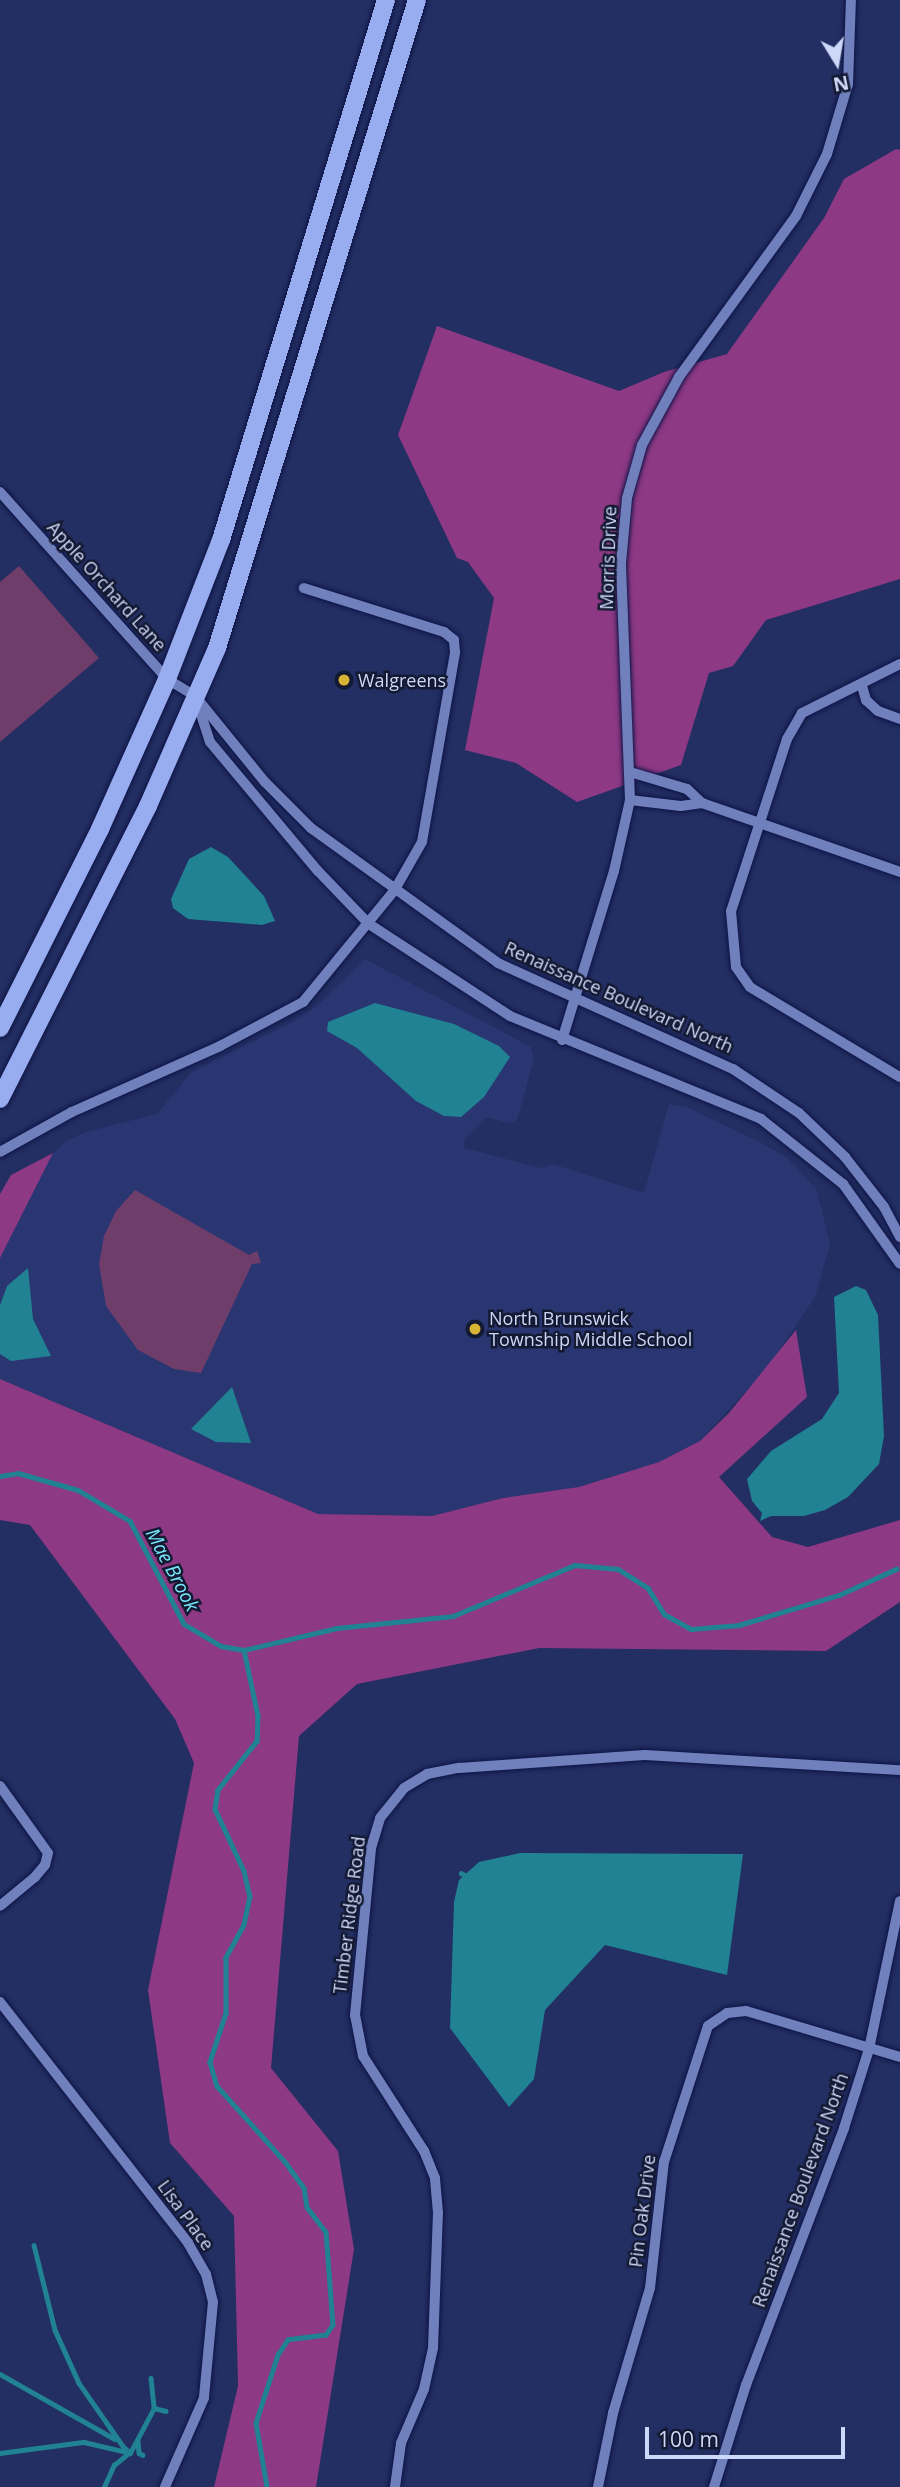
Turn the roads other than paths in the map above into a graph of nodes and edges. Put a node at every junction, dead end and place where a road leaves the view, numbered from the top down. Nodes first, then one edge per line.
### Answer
1 (386, 0) edge
2 (417, 0) edge
3 (851, 0) edge
4 (0, 492) edge
5 (304, 588) dead end
6 (900, 664) edge
7 (167, 679) junction
8 (862, 686) junction
9 (195, 696) junction
10 (900, 719) edge
11 (630, 772) junction
12 (630, 800) junction
13 (702, 803) junction
14 (758, 822) junction
15 (900, 872) edge
16 (394, 891) junction
17 (369, 924) junction
18 (573, 998) junction
19 (0, 1028) edge
20 (562, 1040) junction
21 (900, 1077) edge
22 (0, 1099) edge
23 (0, 1152) edge
24 (900, 1237) edge
25 (898, 1260) edge
26 (900, 1770) edge
27 (0, 1786) edge
28 (900, 1901) edge
29 (0, 1906) edge
30 (0, 2002) edge
31 (869, 2049) junction
32 (900, 2057) edge
33 (165, 2487) edge
34 (394, 2487) edge
35 (598, 2487) edge
36 (714, 2487) edge

1 - 7 highway
2 - 9 highway
3 - 11 street, Morris Drive
4 - 7 street, Apple Orchard Lane
5 - 16 street
6 - 8 street
7 - 9 street, Apple Orchard Lane
7 - 19 highway
8 - 10 street
8 - 14 street
9 - 16 street, Renaissance Boulevard North
9 - 17 street
9 - 22 highway
11 - 12 street, Morris Drive
11 - 13 street
12 - 13 street
12 - 18 street, Morris Drive
13 - 14 street
14 - 15 street
14 - 21 street
16 - 17 street
16 - 18 street, Renaissance Boulevard North
17 - 20 street
17 - 23 street
18 - 20 street, Morris Drive
18 - 24 street, Renaissance Boulevard North
20 - 25 street
26 - 34 street, Timber Ridge Road
27 - 29 street
28 - 31 street, Renaissance Boulevard North
30 - 33 street, Lisa Place
31 - 32 street
31 - 35 street, Pin Oak Drive
31 - 36 street, Renaissance Boulevard North

